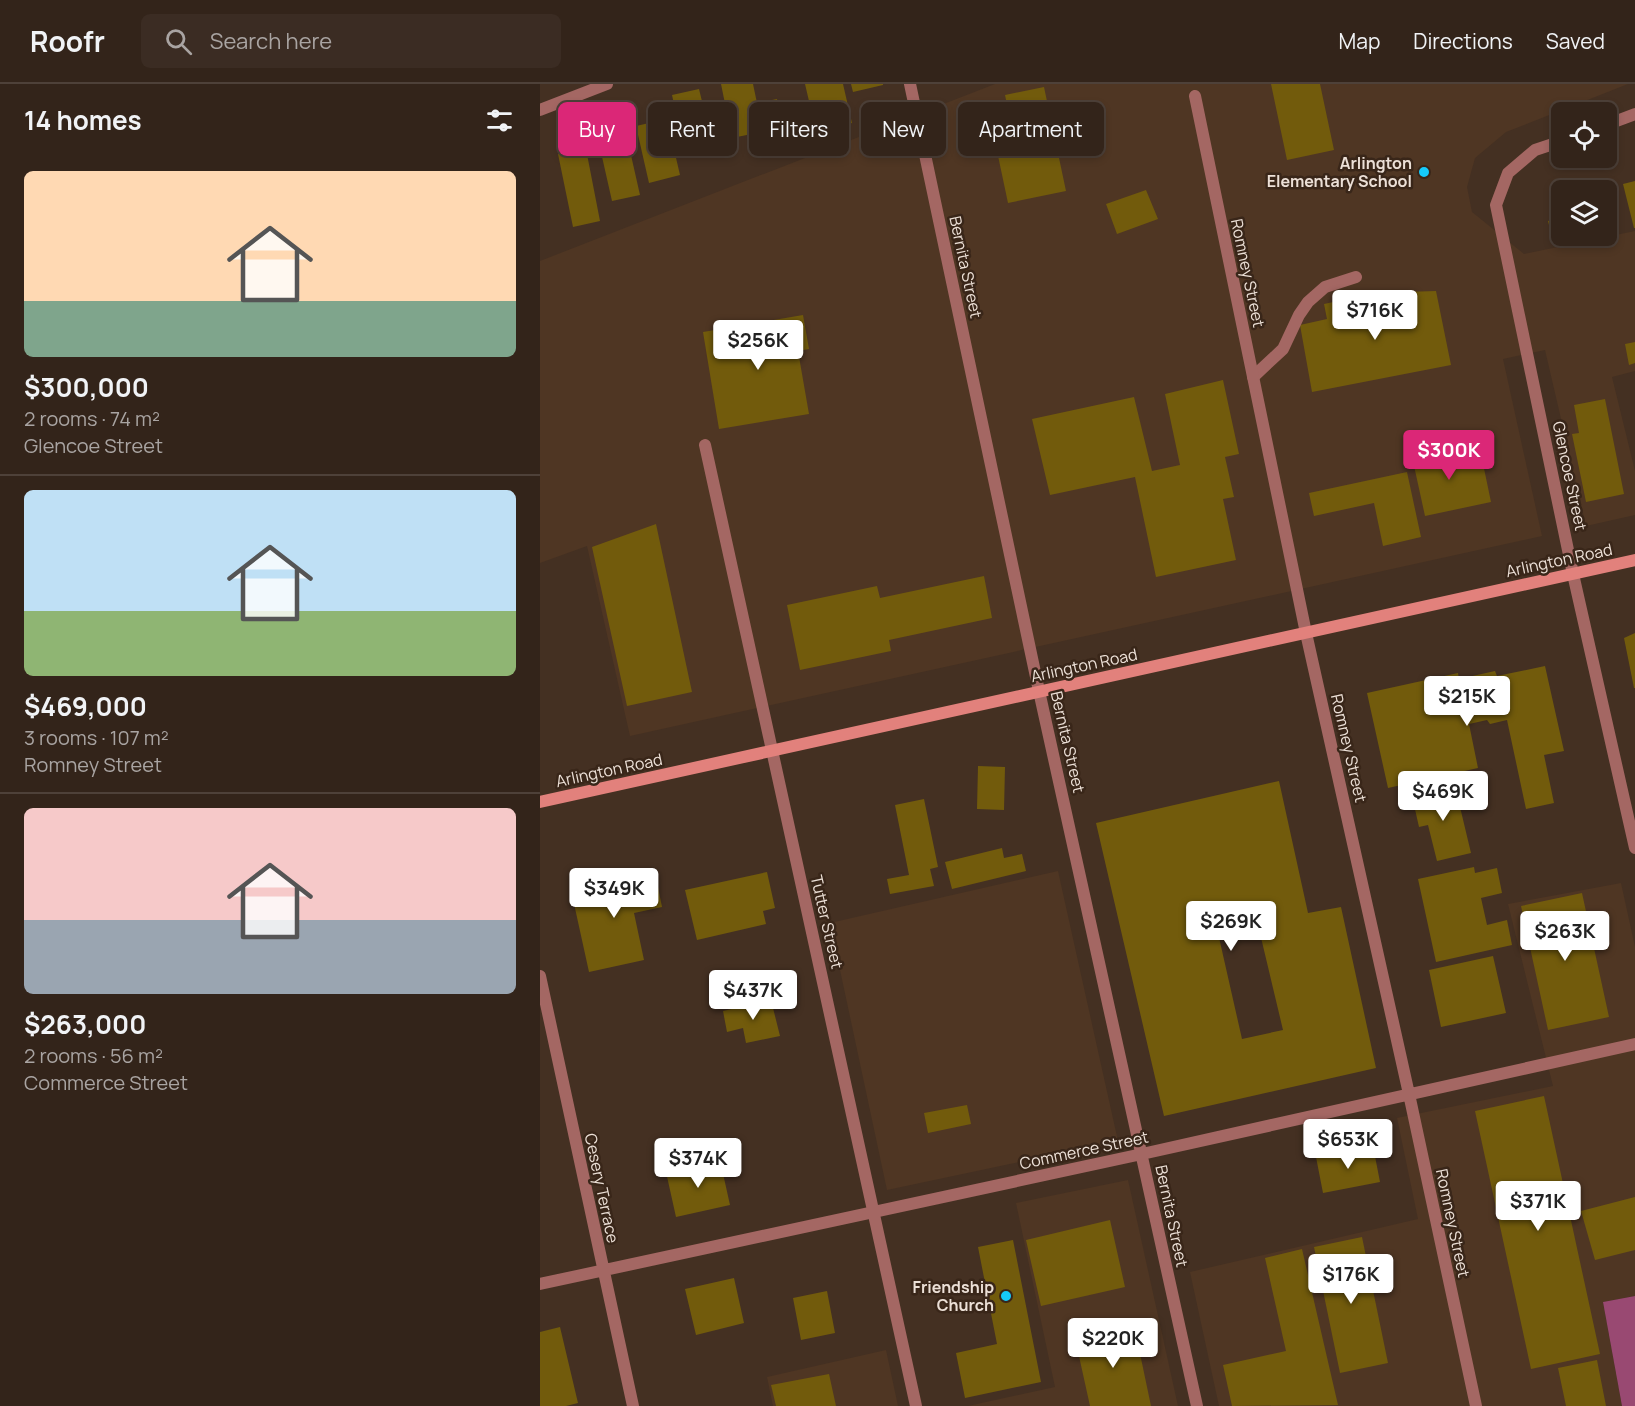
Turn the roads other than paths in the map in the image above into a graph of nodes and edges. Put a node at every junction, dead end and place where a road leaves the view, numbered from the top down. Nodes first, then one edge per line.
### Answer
1 (607, 84) edge
2 (910, 84) edge
3 (1195, 96) dead end
4 (540, 110) edge
5 (1635, 114) edge
6 (1617, 121) edge
7 (1551, 145) edge
8 (1356, 277) dead end
9 (1253, 377) junction
10 (705, 445) dead end
11 (1635, 561) edge
12 (1573, 574) junction
13 (1306, 633) junction
14 (1040, 691) junction
15 (772, 752) junction
16 (540, 802) edge
17 (1635, 848) edge
18 (540, 976) edge
19 (1635, 1044) edge
20 (1409, 1094) junction
21 (1142, 1154) junction
22 (874, 1212) junction
23 (603, 1271) junction
24 (540, 1284) edge
25 (633, 1406) edge
26 (916, 1406) edge
27 (1197, 1406) edge
28 (1476, 1406) edge

1 - 4 street
2 - 14 street, Bernita Street
3 - 9 street, Romney Street
5 - 6 street
7 - 12 street, Glencoe Street
8 - 9 street
9 - 13 street, Romney Street
10 - 15 street, Tutter Street
11 - 12 main road, Arlington Road
12 - 13 main road, Arlington Road
12 - 17 street, Glencoe Street
13 - 14 main road, Arlington Road
13 - 20 street, Romney Street
14 - 15 main road, Arlington Road
14 - 21 street, Bernita Street
15 - 16 main road, Arlington Road
15 - 22 street, Tutter Street
18 - 23 street, Cesery Terrace
19 - 20 street, Commerce Street
20 - 21 street, Commerce Street
20 - 28 street, Romney Street
21 - 22 street, Commerce Street
21 - 27 street, Bernita Street
22 - 23 street, Commerce Street
22 - 26 street, Tutter Street
23 - 24 street, Commerce Street
23 - 25 street, Cesery Terrace

